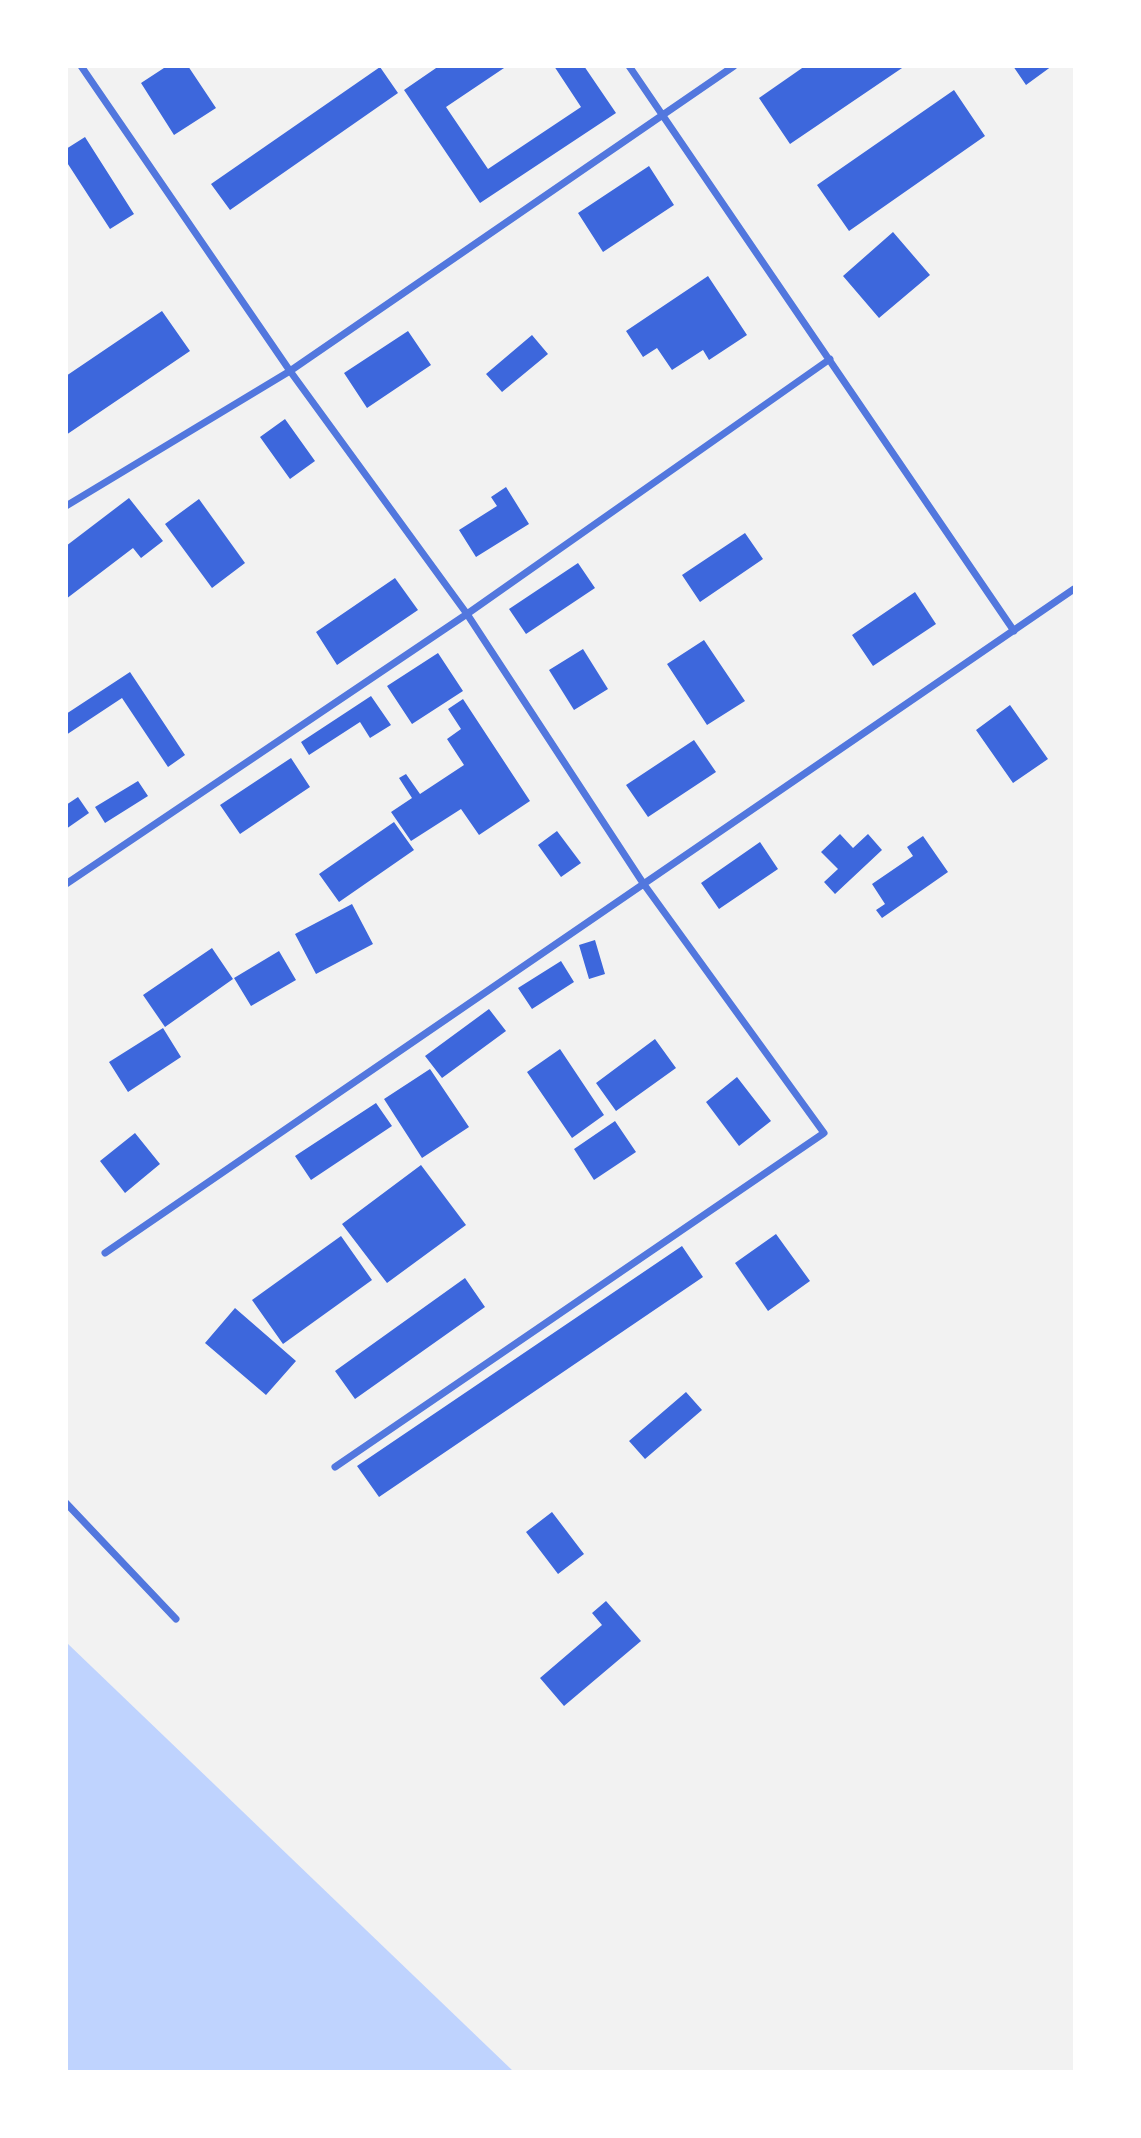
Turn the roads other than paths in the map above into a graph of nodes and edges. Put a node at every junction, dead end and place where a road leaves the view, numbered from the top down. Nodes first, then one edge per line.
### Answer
1 (81, 66) edge
2 (629, 66) edge
3 (734, 66) edge
4 (664, 116) junction
5 (830, 359) junction
6 (290, 371) junction
7 (66, 506) edge
8 (1074, 589) edge
9 (467, 614) junction
10 (1014, 631) junction
11 (643, 883) junction
12 (66, 884) edge
13 (104, 1253) dead end
14 (335, 1467) dead end
15 (66, 1503) edge
16 (176, 1619) dead end

1 - 6 street
2 - 4 street
3 - 4 street
4 - 5 street
4 - 6 street
5 - 9 street
5 - 10 street
6 - 7 street
6 - 9 street
8 - 10 street
9 - 11 street
9 - 12 street
10 - 11 street
11 - 13 street
11 - 14 street
15 - 16 street

